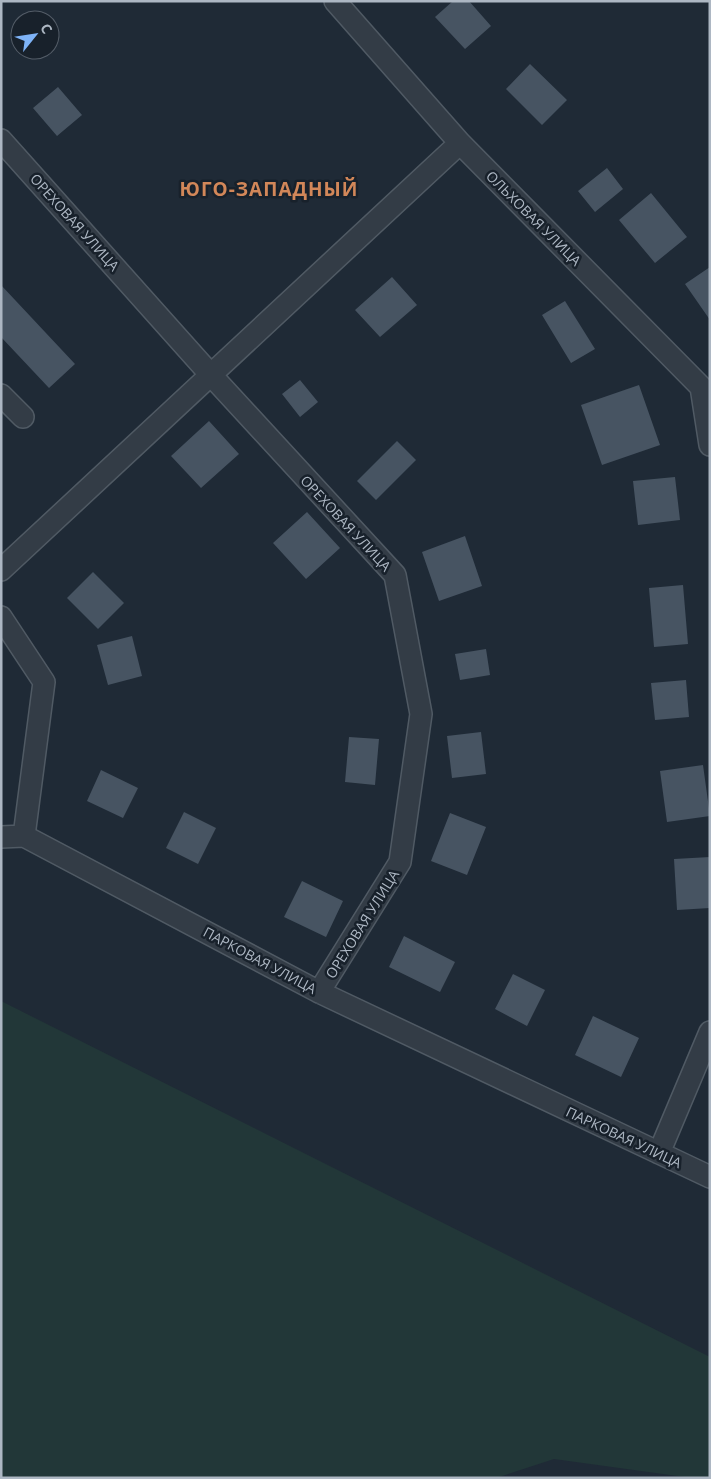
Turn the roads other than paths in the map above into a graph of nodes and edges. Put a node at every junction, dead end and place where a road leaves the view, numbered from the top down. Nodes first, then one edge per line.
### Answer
1 (335, 1) edge
2 (1, 140) edge
3 (460, 143) junction
4 (210, 374) junction
5 (1, 395) edge
6 (23, 417) dead end
7 (710, 445) edge
8 (1, 570) edge
9 (1, 617) edge
10 (24, 836) junction
11 (1, 837) edge
12 (319, 992) junction
13 (710, 1032) edge
14 (659, 1153) junction
15 (710, 1177) edge

1 - 3 street, ОЛЬХОВАЯ УЛИЦА
2 - 4 street, ОРЕХОВАЯ УЛИЦА
3 - 4 street
3 - 7 street, ОЛЬХОВАЯ УЛИЦА
4 - 8 street
4 - 12 street, ОРЕХОВАЯ УЛИЦА
5 - 6 street
9 - 10 street
10 - 11 street
10 - 12 street, ПАРКОВАЯ УЛИЦА
12 - 14 street, ПАРКОВАЯ УЛИЦА
13 - 14 street
14 - 15 street, ПАРКОВАЯ УЛИЦА

